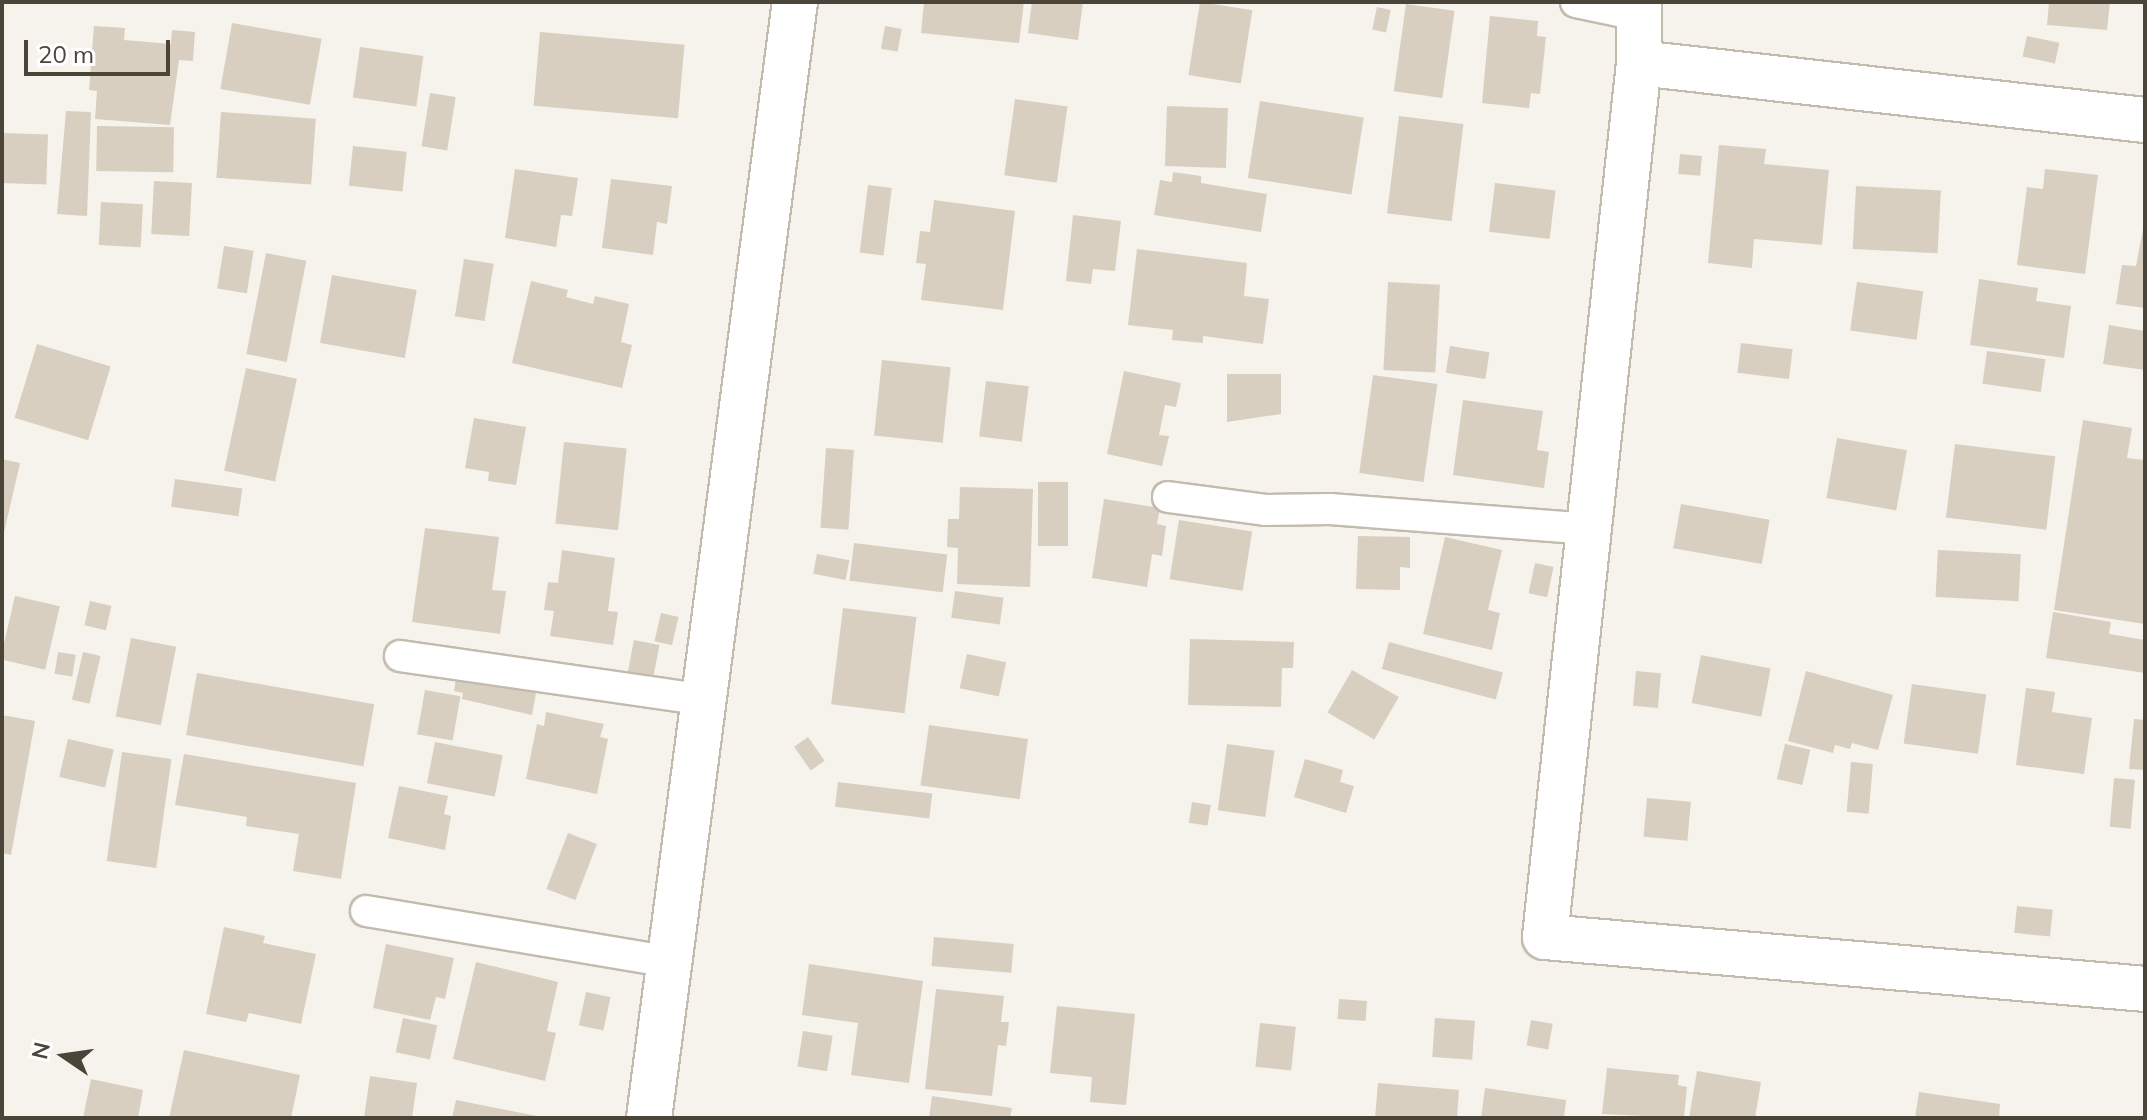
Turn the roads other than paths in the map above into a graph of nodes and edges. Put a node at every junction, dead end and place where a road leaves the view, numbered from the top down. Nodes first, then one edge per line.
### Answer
1 (795, 2) edge
2 (1576, 2) edge
3 (1638, 8) edge
4 (1639, 63) junction
5 (2145, 120) edge
6 (1168, 497) dead end
7 (1590, 529) junction
8 (400, 656) dead end
9 (706, 700) junction
10 (366, 911) dead end
11 (672, 962) junction
12 (2145, 989) edge
13 (649, 1118) edge

1 - 9 street
2 - 3 lane
3 - 4 street
4 - 5 street
4 - 7 street
6 - 7 lane
7 - 12 street
8 - 9 lane
9 - 11 street
10 - 11 lane
11 - 13 street

